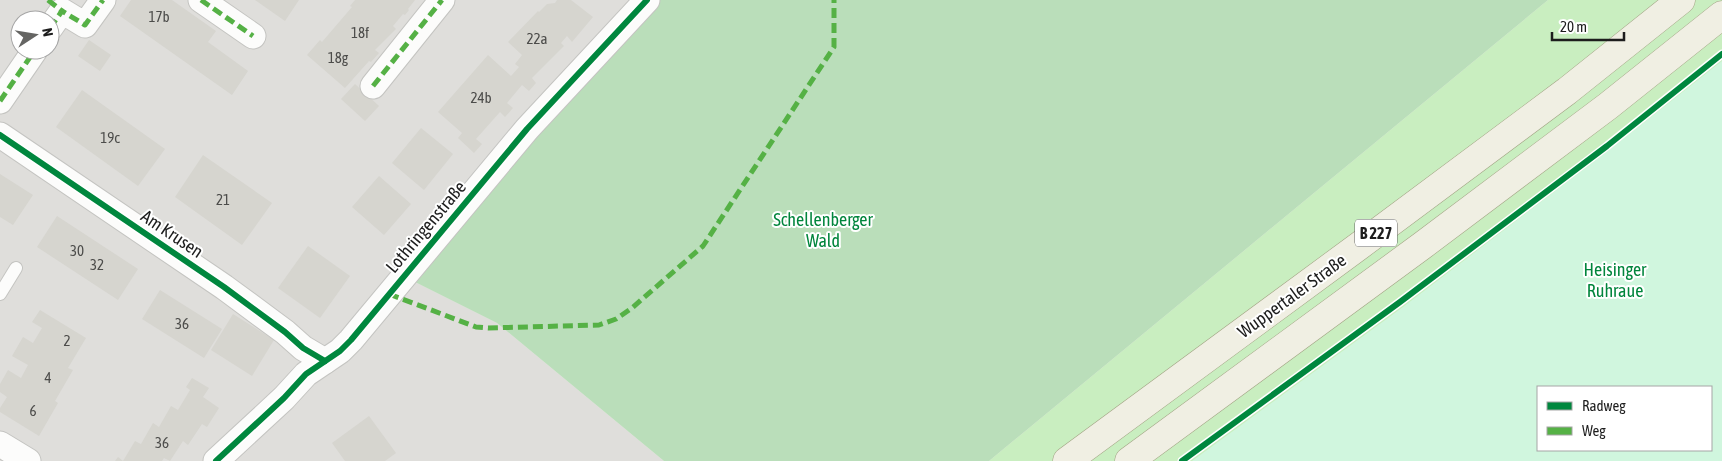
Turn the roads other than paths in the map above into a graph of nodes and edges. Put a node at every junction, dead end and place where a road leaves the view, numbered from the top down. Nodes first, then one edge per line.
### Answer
1 (103, 0) edge
2 (201, 0) edge
3 (442, 0) edge
4 (648, 0) edge
5 (1681, 0) edge
6 (1722, 15) edge
7 (60, 16) edge
8 (253, 36) dead end
9 (28, 60) edge
10 (373, 86) dead end
11 (0, 101) edge
12 (0, 135) edge
13 (16, 268) dead end
14 (0, 294) edge
15 (325, 361) junction
16 (0, 444) edge
17 (28, 461) edge
18 (216, 461) edge
19 (1067, 461) edge
20 (1129, 461) edge

1 - 7 street
2 - 8 street
3 - 10 street
4 - 15 street, Lothringenstraße
5 - 19 main road, Wuppertaler Straße / B 227
6 - 20 main road, Wuppertaler Straße / B 227
9 - 11 street
12 - 15 street, Am Krusen
13 - 14 lane
15 - 18 street, Lothringenstraße
16 - 17 street

